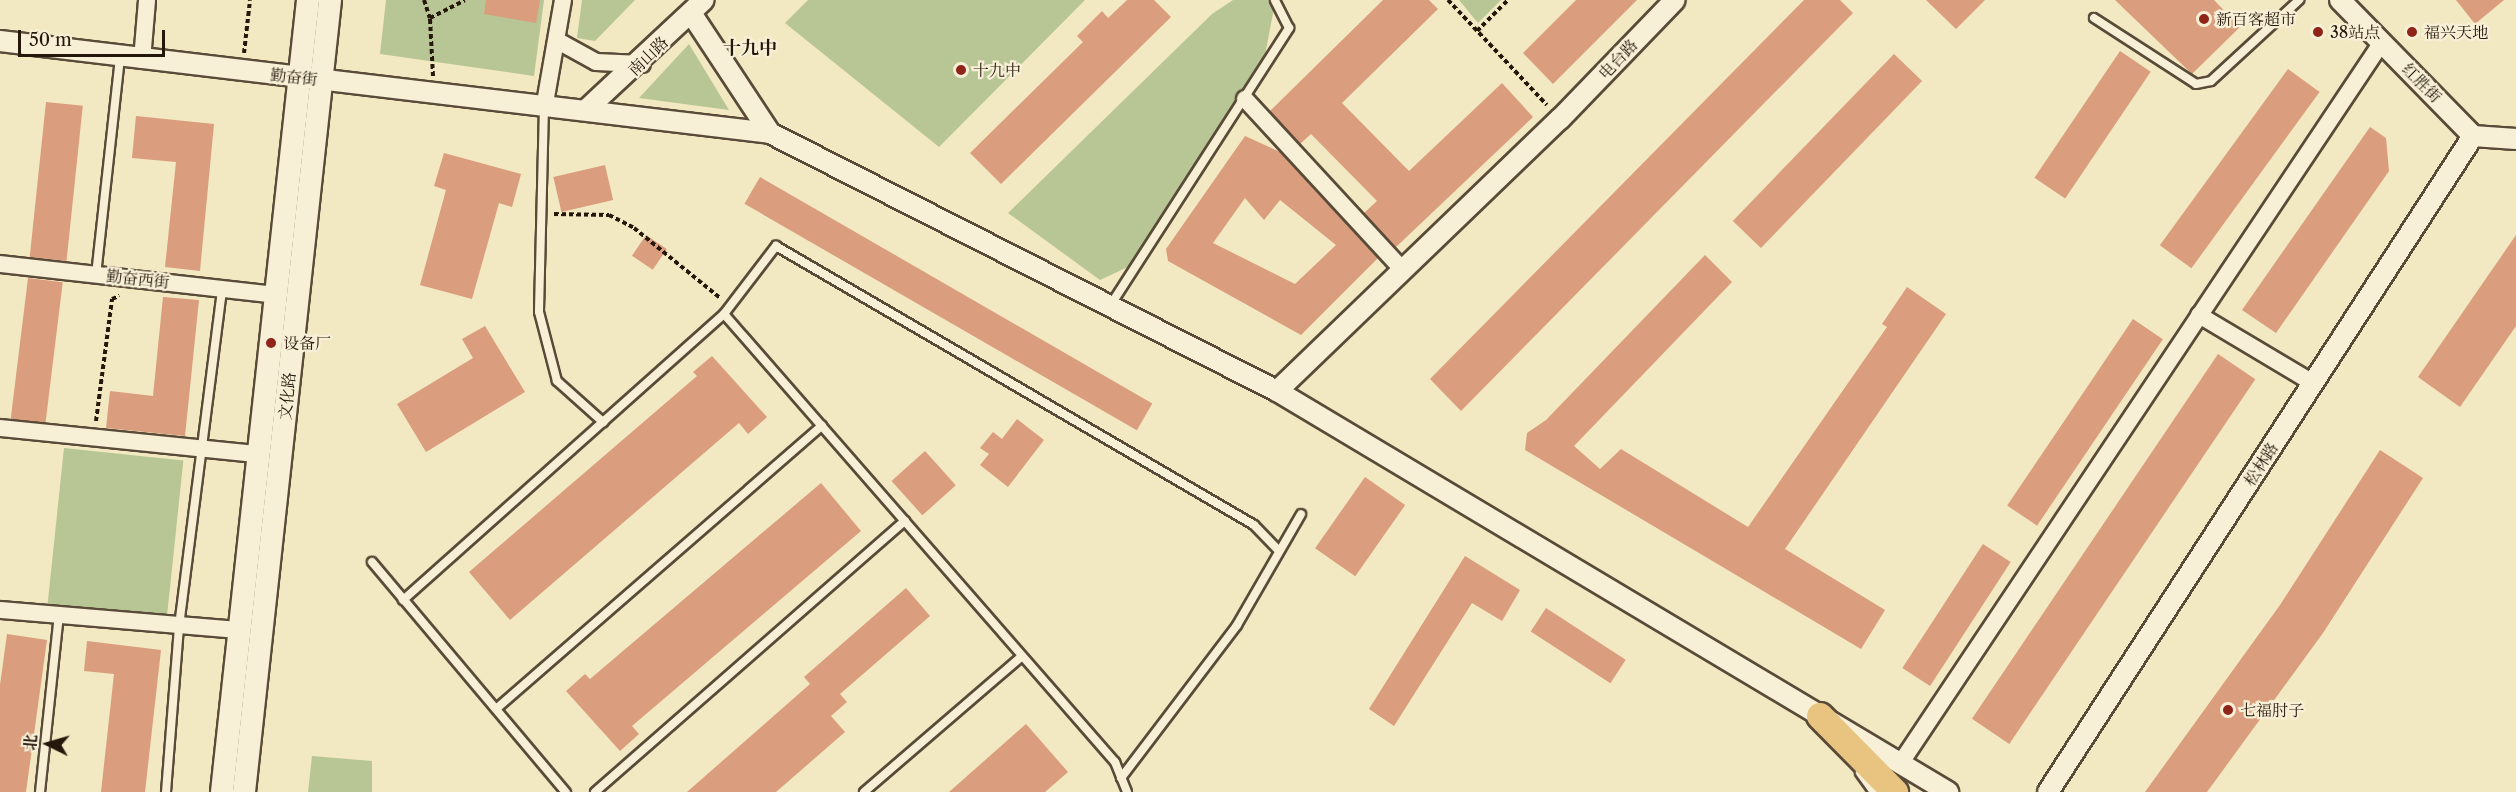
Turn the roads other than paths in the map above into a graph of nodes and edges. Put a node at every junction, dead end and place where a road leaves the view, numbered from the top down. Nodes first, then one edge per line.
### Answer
1 (147, 0) edge
2 (308, 0) edge
3 (330, 0) edge
4 (562, 0) edge
5 (1275, 0) edge
6 (1676, 0) edge
7 (2299, 0) edge
8 (2340, 0) edge
9 (698, 7) edge
10 (2094, 18) dead end
11 (0, 41) edge
12 (558, 41) junction
13 (2382, 42) junction
14 (120, 57) junction
15 (141, 60) junction
16 (642, 64) junction
17 (311, 79) junction
18 (1245, 99) junction
19 (544, 103) junction
20 (588, 108) junction
21 (770, 133) junction
22 (2473, 136) junction
23 (2516, 138) edge
24 (0, 264) edge
25 (1402, 270) junction
26 (96, 275) junction
27 (222, 289) junction
28 (276, 295) junction
29 (1110, 306) junction
30 (724, 314) junction
31 (2199, 315) junction
32 (282, 344) junction
33 (2313, 383) junction
34 (1277, 391) junction
35 (603, 422) junction
36 (822, 426) junction
37 (0, 428) edge
38 (202, 448) junction
39 (258, 454) junction
40 (1301, 514) dead end
41 (905, 521) junction
42 (1277, 549) junction
43 (372, 562) dead end
44 (403, 600) junction
45 (0, 610) edge
46 (58, 615) junction
47 (179, 626) junction
48 (239, 630) junction
49 (1022, 656) junction
50 (495, 709) junction
51 (1820, 716) junction
52 (1900, 764) junction
53 (1121, 778) junction
54 (40, 792) edge
55 (166, 792) edge
56 (222, 792) edge
57 (244, 792) edge
58 (566, 792) edge
59 (595, 792) edge
60 (864, 792) edge
61 (1126, 792) edge
62 (1874, 792) edge
63 (1895, 792) edge
64 (1948, 792) edge
65 (2048, 792) edge

1 - 15 street
2 - 17 main road, 文化路
3 - 17 main road, 文化路
4 - 12 street
5 - 18 lane
6 - 25 street, 电台路
7 - 10 lane
8 - 13 street, 红胜街
9 - 16 street, 南山路
9 - 21 street
11 - 14 street, 勤奋街
12 - 16 street
12 - 19 street
13 - 22 street, 红胜街
13 - 31 street
14 - 15 street, 勤奋街
14 - 26 lane
15 - 17 street, 勤奋街
16 - 20 street, 南山路
17 - 19 street, 勤奋街
17 - 28 main road, 文化路
17 - 32 main road, 文化路
18 - 25 street
18 - 29 lane
19 - 20 street, 勤奋街
19 - 35 lane
20 - 21 street, 勤奋街
21 - 29 street
22 - 23 street
22 - 33 street, 松林路
24 - 26 street, 勤奋西街
25 - 34 street, 电台路
26 - 27 street, 勤奋西街
27 - 28 street, 勤奋西街
27 - 38 lane
28 - 32 main road, 文化路
29 - 34 street
30 - 35 lane
30 - 36 lane
30 - 42 lane
31 - 33 street
31 - 52 street
32 - 39 main road, 文化路
32 - 57 main road, 文化路
33 - 65 street, 松林路
34 - 51 street
35 - 44 lane
36 - 41 lane
36 - 50 lane
37 - 38 street
38 - 39 street
38 - 47 lane
39 - 48 main road, 文化路
40 - 42 lane
41 - 49 lane
41 - 59 lane
42 - 53 lane
43 - 44 lane
44 - 50 lane
45 - 46 street
46 - 47 street
46 - 54 lane
47 - 48 street
47 - 55 lane
48 - 56 main road, 文化路
49 - 53 lane
49 - 60 lane
50 - 58 lane
51 - 52 street
51 - 62 lane
51 - 63 main road
52 - 64 street
53 - 61 lane

